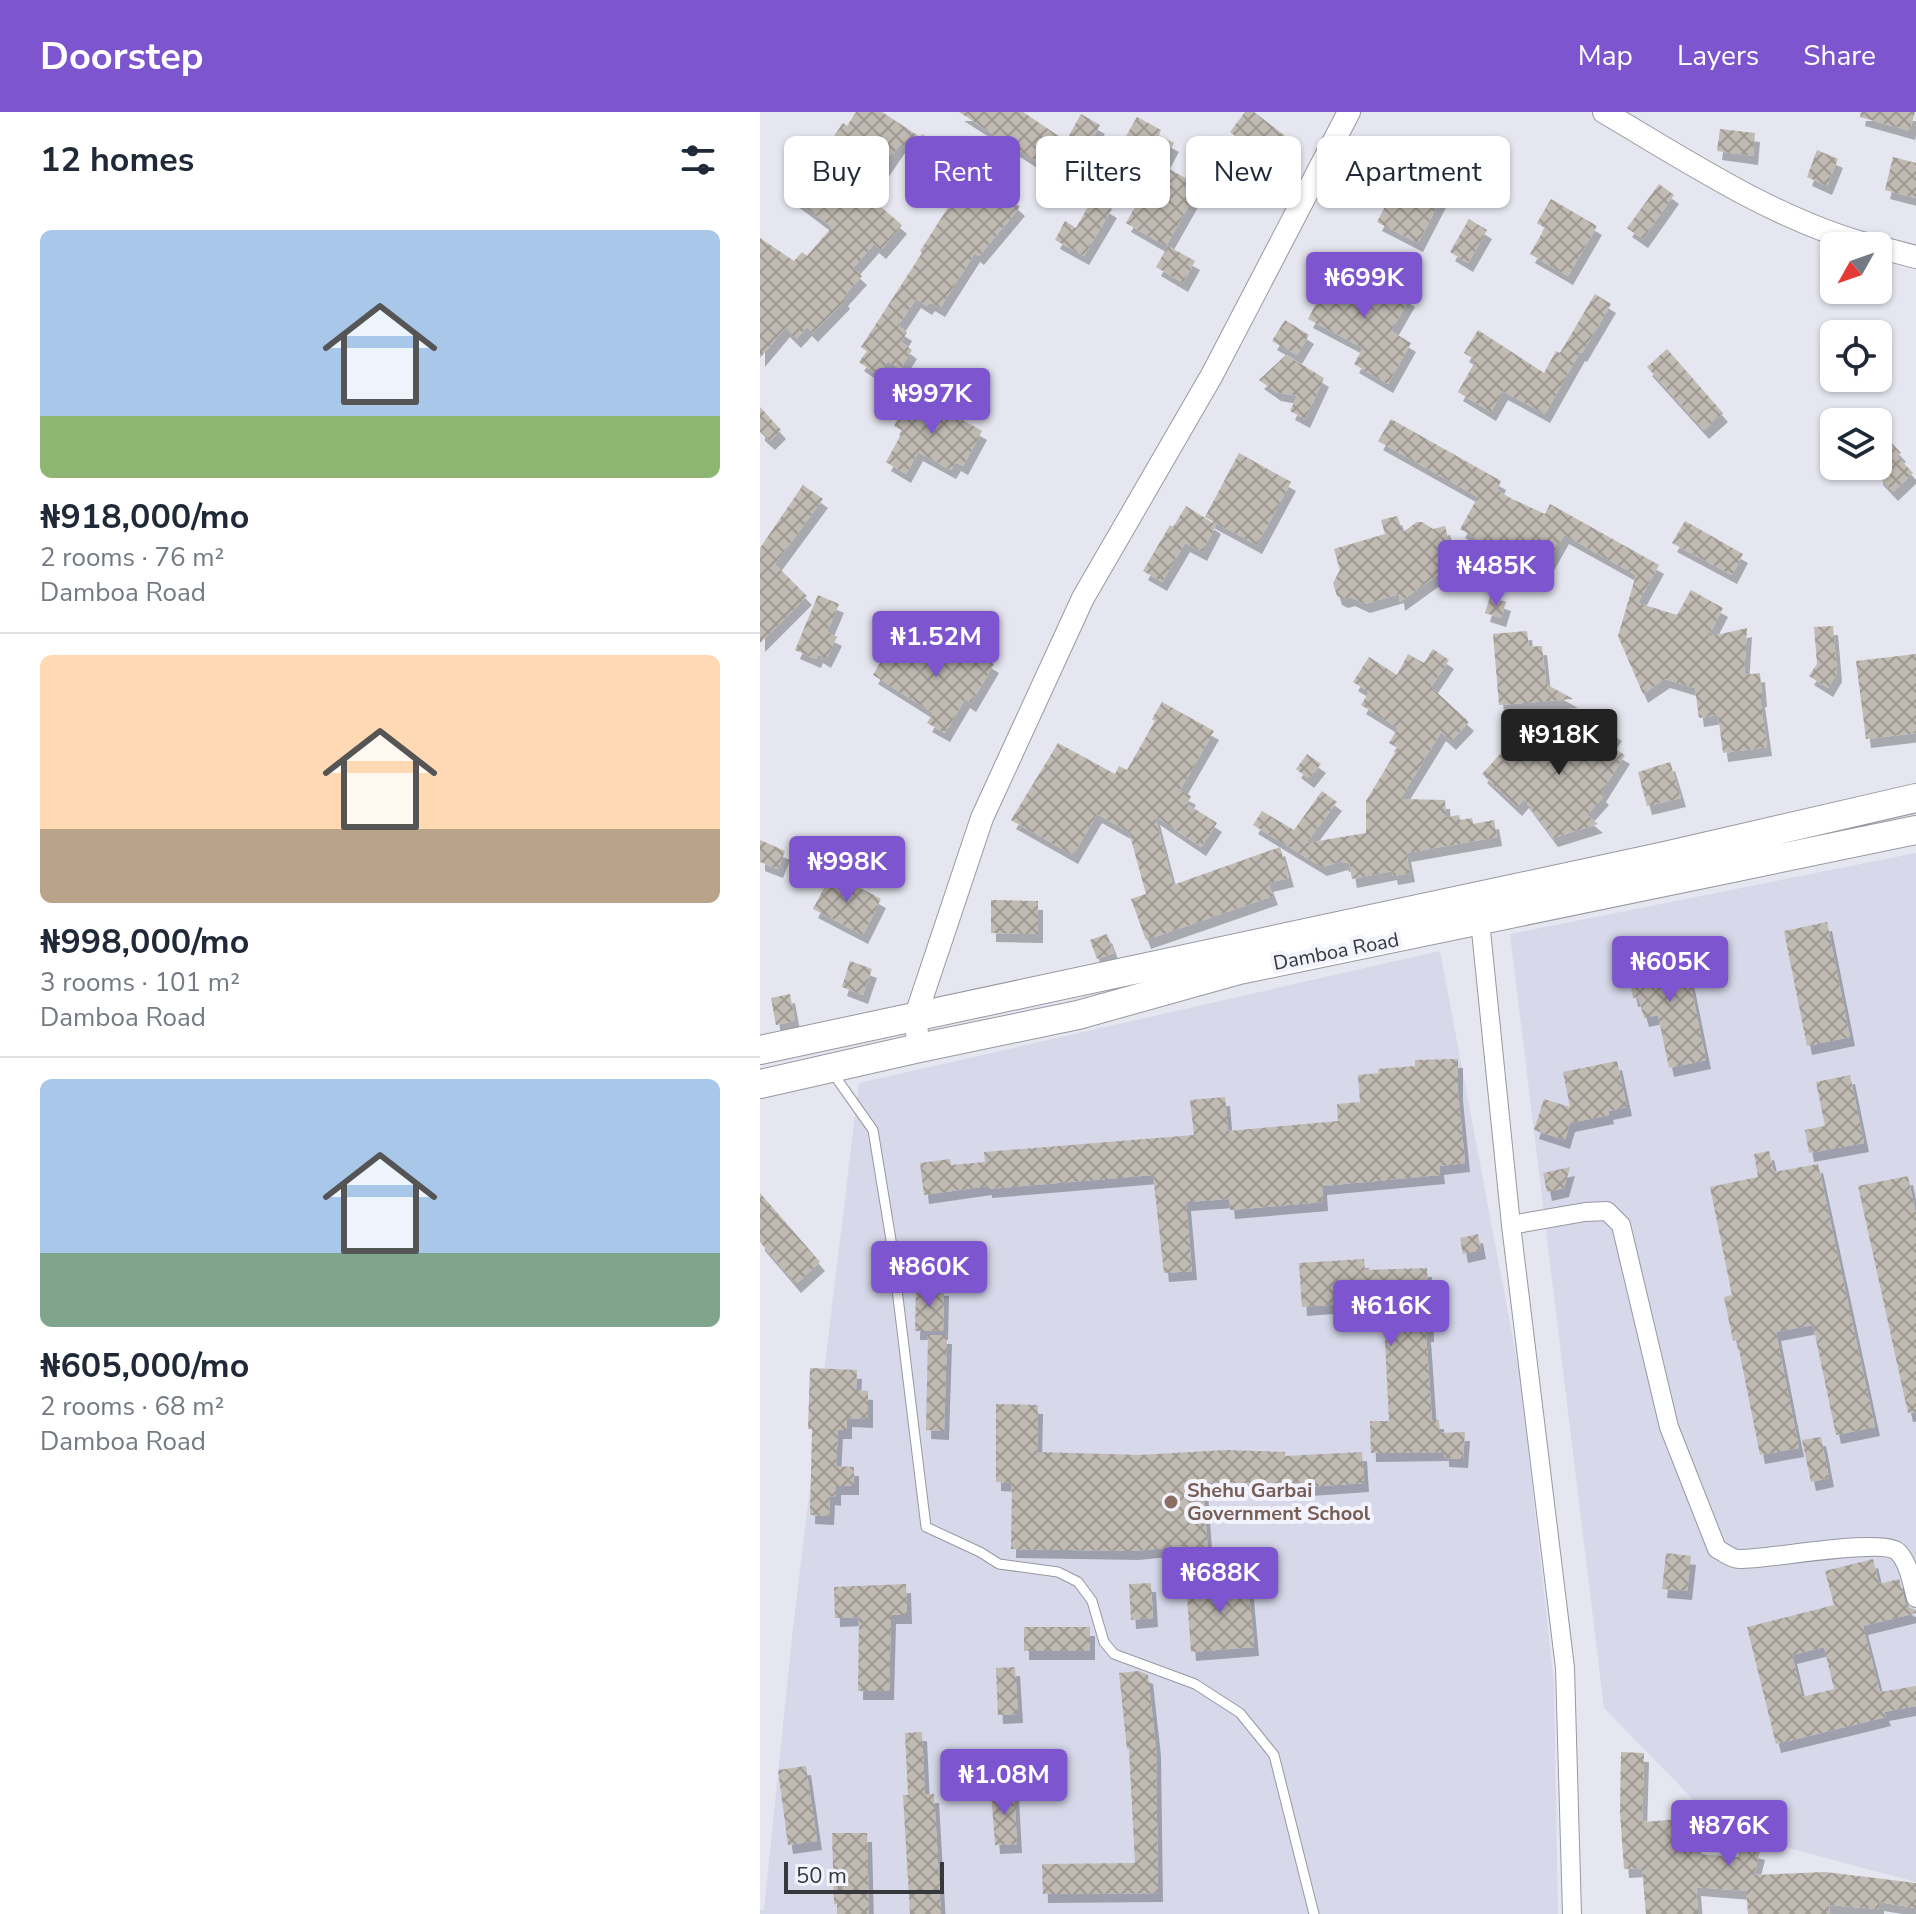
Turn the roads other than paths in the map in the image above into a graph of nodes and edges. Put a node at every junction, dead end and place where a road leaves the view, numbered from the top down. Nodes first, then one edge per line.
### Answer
1 (1349, 112) edge
2 (1604, 112) edge
3 (1830, 232) edge
4 (1892, 251) edge
5 (1916, 257) edge
6 (1916, 798) edge
7 (1916, 830) edge
8 (1478, 909) junction
9 (915, 1018) junction
10 (919, 1048) junction
11 (760, 1050) edge
12 (830, 1070) junction
13 (760, 1084) edge
14 (1511, 1225) junction
15 (1916, 1598) edge
16 (1314, 1914) edge
17 (1572, 1914) edge

1 - 9 street
2 - 3 street
4 - 5 street
6 - 8 main road, Damboa Road
7 - 8 main road, Damboa Road
8 - 9 main road, Damboa Road
8 - 10 main road, Damboa Road
8 - 14 street
9 - 10 street
9 - 11 main road, Damboa Road
10 - 12 main road, Damboa Road
12 - 13 main road, Damboa Road
12 - 16 lane
14 - 15 street
14 - 17 street

